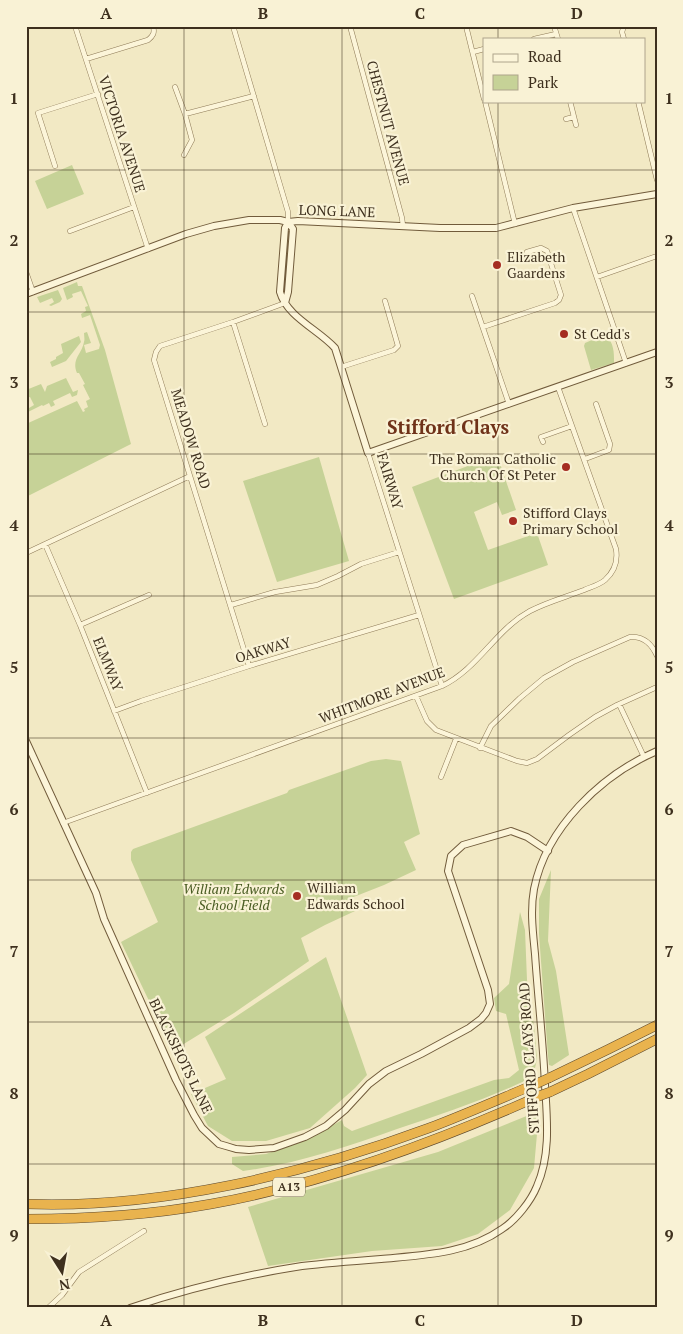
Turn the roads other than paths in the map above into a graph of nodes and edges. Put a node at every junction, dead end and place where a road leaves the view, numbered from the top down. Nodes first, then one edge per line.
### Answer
1 (76, 26) edge
2 (153, 26) edge
3 (233, 26) edge
4 (350, 26) edge
5 (466, 26) edge
6 (554, 26) edge
7 (624, 26) edge
8 (557, 36) edge
9 (542, 38) edge
10 (624, 38) edge
11 (483, 49) edge
12 (472, 52) junction
13 (86, 59) junction
14 (175, 87) dead end
15 (98, 94) junction
16 (254, 96) junction
17 (483, 96) edge
18 (484, 102) edge
19 (570, 102) edge
20 (638, 102) edge
21 (185, 114) junction
22 (574, 117) junction
23 (566, 119) dead end
24 (576, 125) dead end
25 (184, 155) dead end
26 (55, 166) dead end
27 (657, 180) edge
28 (657, 194) edge
29 (134, 207) junction
30 (573, 208) junction
31 (288, 222) junction
32 (515, 224) junction
33 (403, 226) junction
34 (70, 231) dead end
35 (148, 249) junction
36 (527, 252) dead end
37 (657, 256) edge
38 (26, 272) edge
39 (596, 277) junction
40 (30, 293) edge
41 (472, 296) dead end
42 (385, 301) dead end
43 (285, 303) junction
44 (233, 322) junction
45 (483, 327) junction
46 (657, 352) edge
47 (626, 363) junction
48 (341, 367) junction
49 (558, 387) junction
50 (509, 404) junction
51 (596, 404) dead end
52 (265, 424) dead end
53 (572, 426) junction
54 (543, 442) dead end
55 (368, 453) junction
56 (584, 459) junction
57 (190, 476) junction
58 (45, 544) junction
59 (26, 552) edge
60 (399, 552) junction
61 (149, 595) dead end
62 (231, 604) junction
63 (419, 615) junction
64 (80, 625) junction
65 (657, 656) edge
66 (249, 666) junction
67 (442, 686) junction
68 (657, 687) edge
69 (416, 696) junction
70 (619, 704) junction
71 (114, 711) junction
72 (456, 739) junction
73 (26, 741) edge
74 (480, 748) junction
75 (657, 751) edge
76 (644, 757) junction
77 (441, 777) dead end
78 (146, 793) junction
79 (63, 823) junction
80 (548, 851) junction
81 (657, 1025) edge
82 (657, 1039) edge
83 (26, 1204) edge
84 (26, 1219) edge
85 (144, 1231) dead end
86 (48, 1308) edge
87 (130, 1308) edge

1 - 13 street, VICTORIA AVENUE
2 - 13 street
3 - 16 street
4 - 33 street, CHESTNUT AVENUE
5 - 12 street
6 - 8 street
7 - 10 street
8 - 9 street
11 - 12 street
12 - 17 street
13 - 15 street, VICTORIA AVENUE
14 - 21 street
15 - 26 street
15 - 29 street, VICTORIA AVENUE
16 - 21 street
16 - 31 street
18 - 32 street
19 - 22 street
20 - 27 street
21 - 25 street
22 - 23 street
22 - 24 street
28 - 30 street, LONG LANE
29 - 34 street
29 - 35 street, VICTORIA AVENUE
30 - 32 street, LONG LANE
30 - 39 street
31 - 33 street, LONG LANE
31 - 35 street, LONG LANE
31 - 43 street
32 - 33 street, LONG LANE
35 - 40 street, LONG LANE
36 - 45 street
37 - 39 street
38 - 40 street
39 - 47 street
41 - 45 street
42 - 48 street
43 - 44 street, MEADOW ROAD
43 - 48 street, FAIRWAY
44 - 52 street
44 - 57 street, MEADOW ROAD
45 - 50 street
46 - 47 street
47 - 49 street
48 - 55 street, FAIRWAY
49 - 50 street
49 - 53 street, WHITMORE AVENUE
50 - 55 street
51 - 56 street
53 - 54 street
53 - 56 street, WHITMORE AVENUE
55 - 60 street, FAIRWAY
56 - 67 street, WHITMORE AVENUE
57 - 58 street
57 - 62 street, MEADOW ROAD
58 - 59 street
58 - 64 street, ELMWAY
60 - 62 street
60 - 63 street, FAIRWAY
61 - 64 street
62 - 66 street, MEADOW ROAD
63 - 66 street, OAKWAY
63 - 67 street, FAIRWAY
64 - 71 street, ELMWAY
65 - 74 street
66 - 71 street, OAKWAY
67 - 69 street, WHITMORE AVENUE
68 - 70 street
69 - 72 street
69 - 78 street, WHITMORE AVENUE
70 - 74 street
70 - 76 street
71 - 78 street, ELMWAY
72 - 74 street
72 - 77 street
73 - 79 street, BLACKSHOTS LANE
75 - 76 street, STIFFORD CLAYS ROAD
76 - 80 street, STIFFORD CLAYS ROAD
78 - 79 street, WHITMORE AVENUE
79 - 80 street, BLACKSHOTS LANE
80 - 87 street, STIFFORD CLAYS ROAD
81 - 83 highway, A13, bridge
82 - 84 highway, A13, bridge
85 - 86 street

